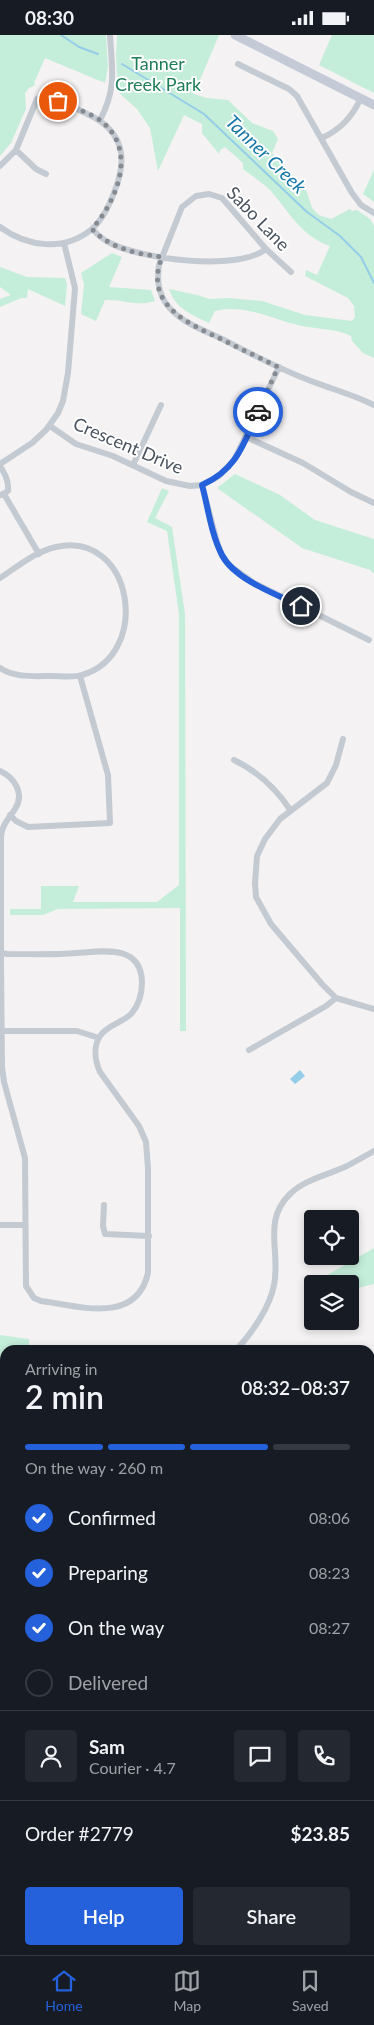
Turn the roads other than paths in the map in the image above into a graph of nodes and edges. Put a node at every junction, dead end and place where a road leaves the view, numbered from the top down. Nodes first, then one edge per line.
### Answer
1 (110, 35) edge
2 (235, 35) edge
3 (238, 64) dead end
4 (361, 98) junction
5 (374, 105) edge
6 (100, 120) junction
7 (322, 138) junction
8 (16, 150) junction
9 (0, 166) edge
10 (46, 174) dead end
11 (374, 213) edge
12 (0, 227) edge
13 (92, 229) junction
14 (64, 243) junction
15 (266, 249) junction
16 (162, 257) junction
17 (291, 272) dead end
18 (278, 367) junction
19 (161, 405) dead end
20 (374, 405) edge
21 (50, 426) junction
22 (246, 437) junction
23 (0, 465) edge
24 (133, 465) junction
25 (202, 485) junction
26 (2, 495) edge
27 (374, 503) edge
28 (39, 554) junction
29 (0, 578) edge
30 (369, 639) dead end
31 (0, 668) edge
32 (80, 676) junction
33 (343, 739) dead end
34 (234, 760) dead end
35 (0, 771) edge
36 (291, 811) junction
37 (10, 815) junction
38 (0, 953) edge
39 (336, 998) junction
40 (374, 1009) edge
41 (1, 1031) edge
42 (99, 1038) junction
43 (250, 1050) dead end
44 (374, 1151) edge
45 (104, 1205) dead end
46 (0, 1225) edge
47 (25, 1225) junction
48 (149, 1235) junction
49 (240, 1345) edge

1 - 6 street
2 - 4 street
3 - 7 street
4 - 5 street
4 - 7 street
6 - 8 street
6 - 13 street
7 - 11 street
8 - 9 street
8 - 10 street
12 - 14 street
13 - 14 street
13 - 16 street
14 - 21 street
15 - 16 street
15 - 16 street, Sabo Lane
15 - 17 street, Sabo Lane
16 - 18 street, Sabo Lane
18 - 20 street, Sabo Lane
18 - 22 street, Crescent Drive
19 - 24 street
21 - 23 street
21 - 24 street, Crescent Drive
22 - 25 street, Crescent Drive
22 - 27 street
23 - 26 street
24 - 25 street, Crescent Drive
25 - 30 street
26 - 28 street
28 - 29 street
28 - 32 street
31 - 32 street
32 - 37 street
33 - 36 street
34 - 36 street
35 - 37 street
36 - 39 street
37 - 38 street
38 - 41 street
38 - 42 street
39 - 40 street
39 - 43 street
41 - 42 street
41 - 47 street
42 - 48 street
44 - 49 street
45 - 48 street
46 - 47 street
47 - 48 street

